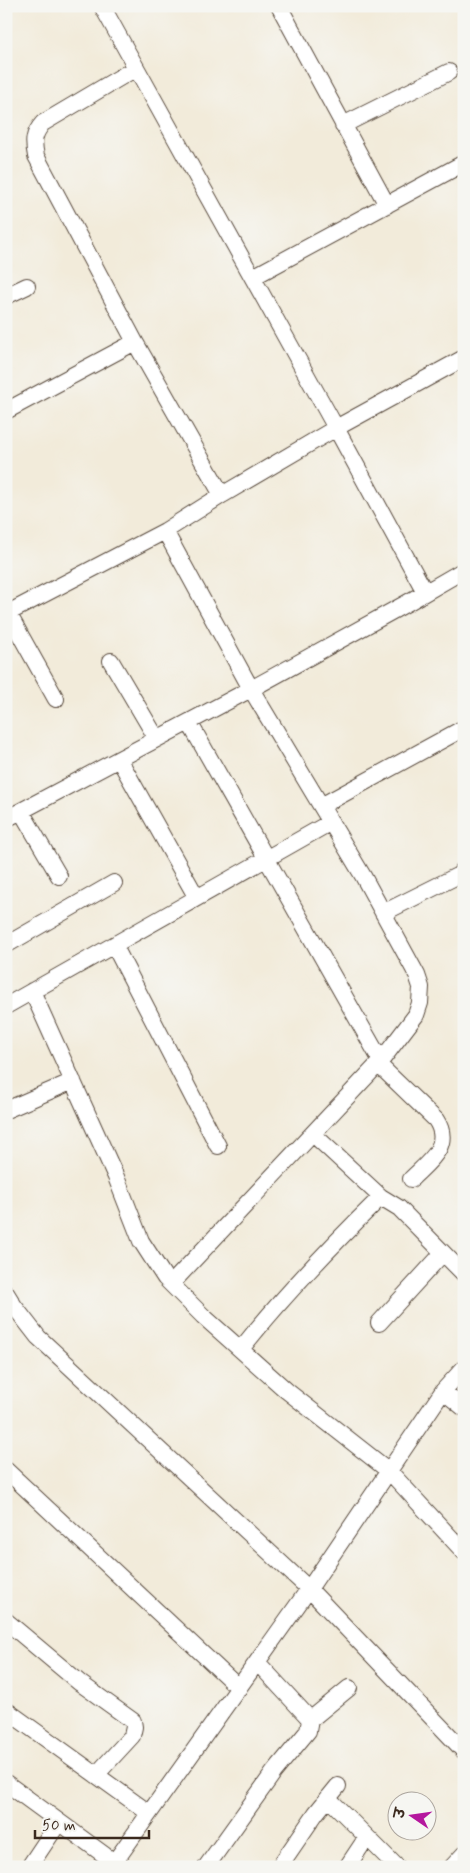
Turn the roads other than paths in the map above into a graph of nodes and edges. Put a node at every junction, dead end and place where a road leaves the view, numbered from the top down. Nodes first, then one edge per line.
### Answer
1 (102, 6) edge
2 (279, 6) edge
3 (136, 68) junction
4 (449, 72) dead end
5 (343, 125) junction
6 (464, 163) edge
7 (387, 205) junction
8 (253, 277) junction
9 (27, 286) dead end
10 (6, 296) edge
11 (135, 342) junction
12 (464, 358) edge
13 (6, 411) edge
14 (336, 428) junction
15 (222, 495) junction
16 (165, 531) junction
17 (464, 570) edge
18 (425, 592) junction
19 (7, 613) edge
20 (111, 661) dead end
21 (251, 689) junction
22 (56, 699) dead end
23 (189, 722) junction
24 (464, 728) edge
25 (157, 739) junction
26 (119, 760) junction
27 (321, 806) junction
28 (21, 812) junction
29 (6, 819) edge
30 (331, 822) junction
31 (266, 860) junction
32 (464, 869) edge
33 (59, 876) dead end
34 (114, 883) dead end
35 (197, 898) junction
36 (383, 913) junction
37 (6, 945) edge
38 (114, 945) junction
39 (32, 991) junction
40 (6, 1006) edge
41 (380, 1063) junction
42 (73, 1080) junction
43 (6, 1110) edge
44 (312, 1134) junction
45 (218, 1146) dead end
46 (411, 1180) dead end
47 (381, 1197) junction
48 (443, 1253) junction
49 (464, 1274) edge
50 (171, 1284) junction
51 (6, 1293) edge
52 (379, 1323) dead end
53 (241, 1349) junction
54 (464, 1368) edge
55 (443, 1391) junction
56 (464, 1408) edge
57 (6, 1470) edge
58 (389, 1471) junction
59 (464, 1552) edge
60 (309, 1589) junction
61 (6, 1621) edge
62 (257, 1662) junction
63 (239, 1688) junction
64 (349, 1688) dead end
65 (6, 1710) edge
66 (310, 1720) junction
67 (464, 1751) edge
68 (96, 1775) junction
69 (8, 1789) edge
70 (149, 1813) junction
71 (59, 1822) junction
72 (367, 1838) junction
73 (464, 1854) edge
74 (112, 1864) edge
75 (29, 1867) edge
76 (206, 1867) edge
77 (279, 1867) edge
78 (347, 1867) edge
79 (397, 1867) edge
80 (452, 1867) edge

1 - 3 street
2 - 5 street
3 - 8 street
3 - 11 street
4 - 5 street
5 - 7 street
6 - 7 street
7 - 8 street
8 - 14 street
9 - 10 street
11 - 13 street
11 - 15 street
12 - 14 street
14 - 15 street
14 - 18 street
15 - 16 street
16 - 19 street
16 - 21 street
17 - 18 street
18 - 21 street
19 - 22 street
20 - 25 street
21 - 23 street
21 - 27 street
23 - 25 street
23 - 31 street
24 - 27 street
25 - 26 street
26 - 28 street
26 - 35 street
27 - 30 street
28 - 29 street
28 - 33 street
30 - 31 street
30 - 36 street
31 - 35 street
31 - 41 street
32 - 36 street
34 - 37 street
35 - 38 street
36 - 41 street
38 - 39 street
38 - 45 street
39 - 40 street
39 - 42 street
41 - 44 street
41 - 46 street
42 - 43 street
42 - 50 street
44 - 47 street
44 - 50 street
47 - 48 street
47 - 53 street
48 - 49 street
48 - 52 street
50 - 53 street
51 - 60 street
53 - 58 street
54 - 55 street
55 - 56 street
55 - 58 street
57 - 63 street
58 - 59 street
58 - 60 street
60 - 62 street
60 - 67 street
61 - 68 street
62 - 63 street
62 - 66 street
63 - 70 street
64 - 66 street
65 - 68 street
66 - 76 street
68 - 70 street
69 - 71 street
70 - 74 street
71 - 74 street
71 - 75 street
72 - 77 street
72 - 78 street
72 - 79 street
73 - 80 street

